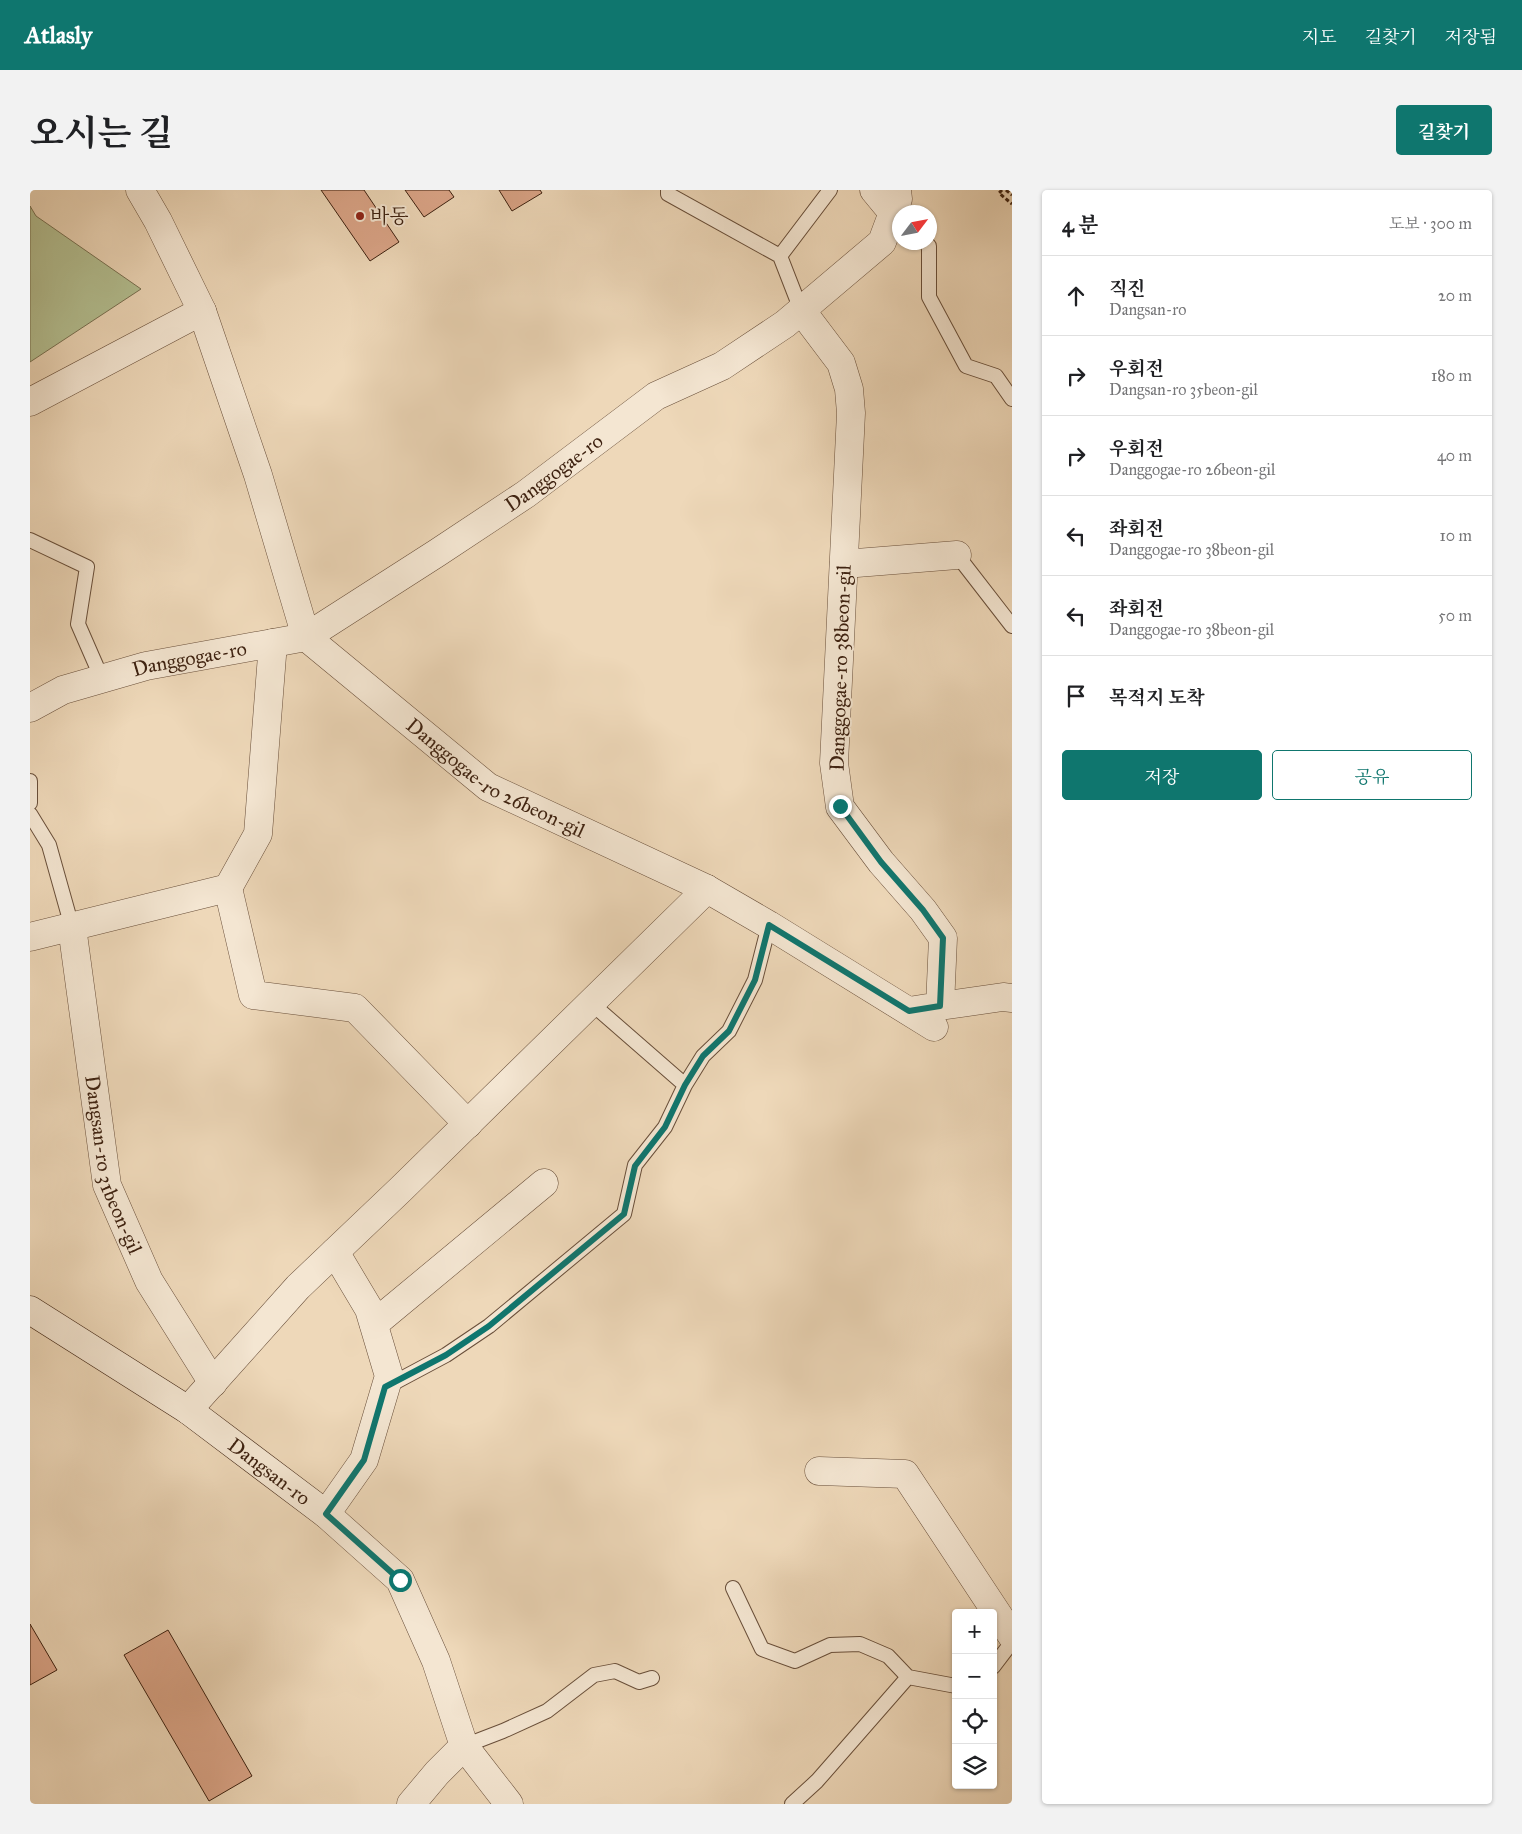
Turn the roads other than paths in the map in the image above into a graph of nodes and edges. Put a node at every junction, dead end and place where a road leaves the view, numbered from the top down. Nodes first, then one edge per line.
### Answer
1 (140, 190) edge
2 (668, 190) edge
3 (830, 190) edge
4 (874, 190) edge
5 (894, 205) edge
6 (892, 219) edge
7 (929, 250) edge
8 (780, 256) junction
9 (801, 310) junction
10 (202, 311) junction
11 (1012, 399) edge
12 (30, 402) edge
13 (30, 540) edge
14 (958, 555) joint
15 (844, 564) junction
16 (1012, 626) edge
17 (306, 636) junction
18 (274, 643) junction
19 (102, 679) junction
20 (30, 708) edge
21 (30, 782) edge
22 (30, 804) edge
23 (30, 814) edge
24 (228, 888) junction
25 (707, 889) junction
26 (769, 925) junction
27 (72, 927) junction
28 (30, 937) edge
29 (1012, 998) edge
30 (590, 1003) junction
31 (937, 1016) junction
32 (685, 1085) junction
33 (468, 1124) junction
34 (544, 1183) dead end
35 (335, 1252) junction
36 (30, 1310) edge
37 (374, 1324) junction
38 (387, 1381) junction
39 (212, 1383) junction
40 (188, 1410) junction
41 (819, 1471) dead end
42 (326, 1514) junction
43 (734, 1588) dead end
44 (1012, 1636) edge
45 (1012, 1642) edge
46 (997, 1663) edge
47 (908, 1677) junction
48 (652, 1678) dead end
49 (952, 1685) edge
50 (464, 1746) junction
51 (411, 1804) edge
52 (509, 1804) edge
53 (792, 1804) edge

1 - 10 street
2 - 8 lane
3 - 8 lane
4 - 5 street
6 - 9 street, Danggogae-ro
7 - 11 lane
8 - 9 lane
9 - 15 street, Danggogae-ro 38beon-gil
9 - 17 street, Danggogae-ro
10 - 12 street
10 - 17 street
13 - 19 lane
14 - 15 street
14 - 16 lane
15 - 31 street, Danggogae-ro 38beon-gil
17 - 18 street, Danggogae-ro
17 - 25 street, Danggogae-ro 26beon-gil
18 - 19 street, Danggogae-ro
18 - 24 street
19 - 20 street, Danggogae-ro
21 - 22 lane
23 - 27 lane
24 - 27 street
24 - 33 street
25 - 26 street, Danggogae-ro 26beon-gil
25 - 30 street
26 - 31 street, Danggogae-ro 26beon-gil
26 - 32 lane
27 - 28 street
27 - 39 street, Dangsan-ro 31beon-gil
29 - 31 street
30 - 32 lane
30 - 33 street
32 - 38 lane
33 - 35 street
34 - 37 street
35 - 37 street
35 - 39 street
36 - 40 street, Dangsan-ro
37 - 38 street
38 - 42 street
39 - 40 street
40 - 42 street, Dangsan-ro
41 - 44 street
42 - 50 street, Dangsan-ro
43 - 47 lane
45 - 46 lane
47 - 49 lane
47 - 53 lane
48 - 50 lane
50 - 51 street
50 - 52 street, Dangsan-ro

